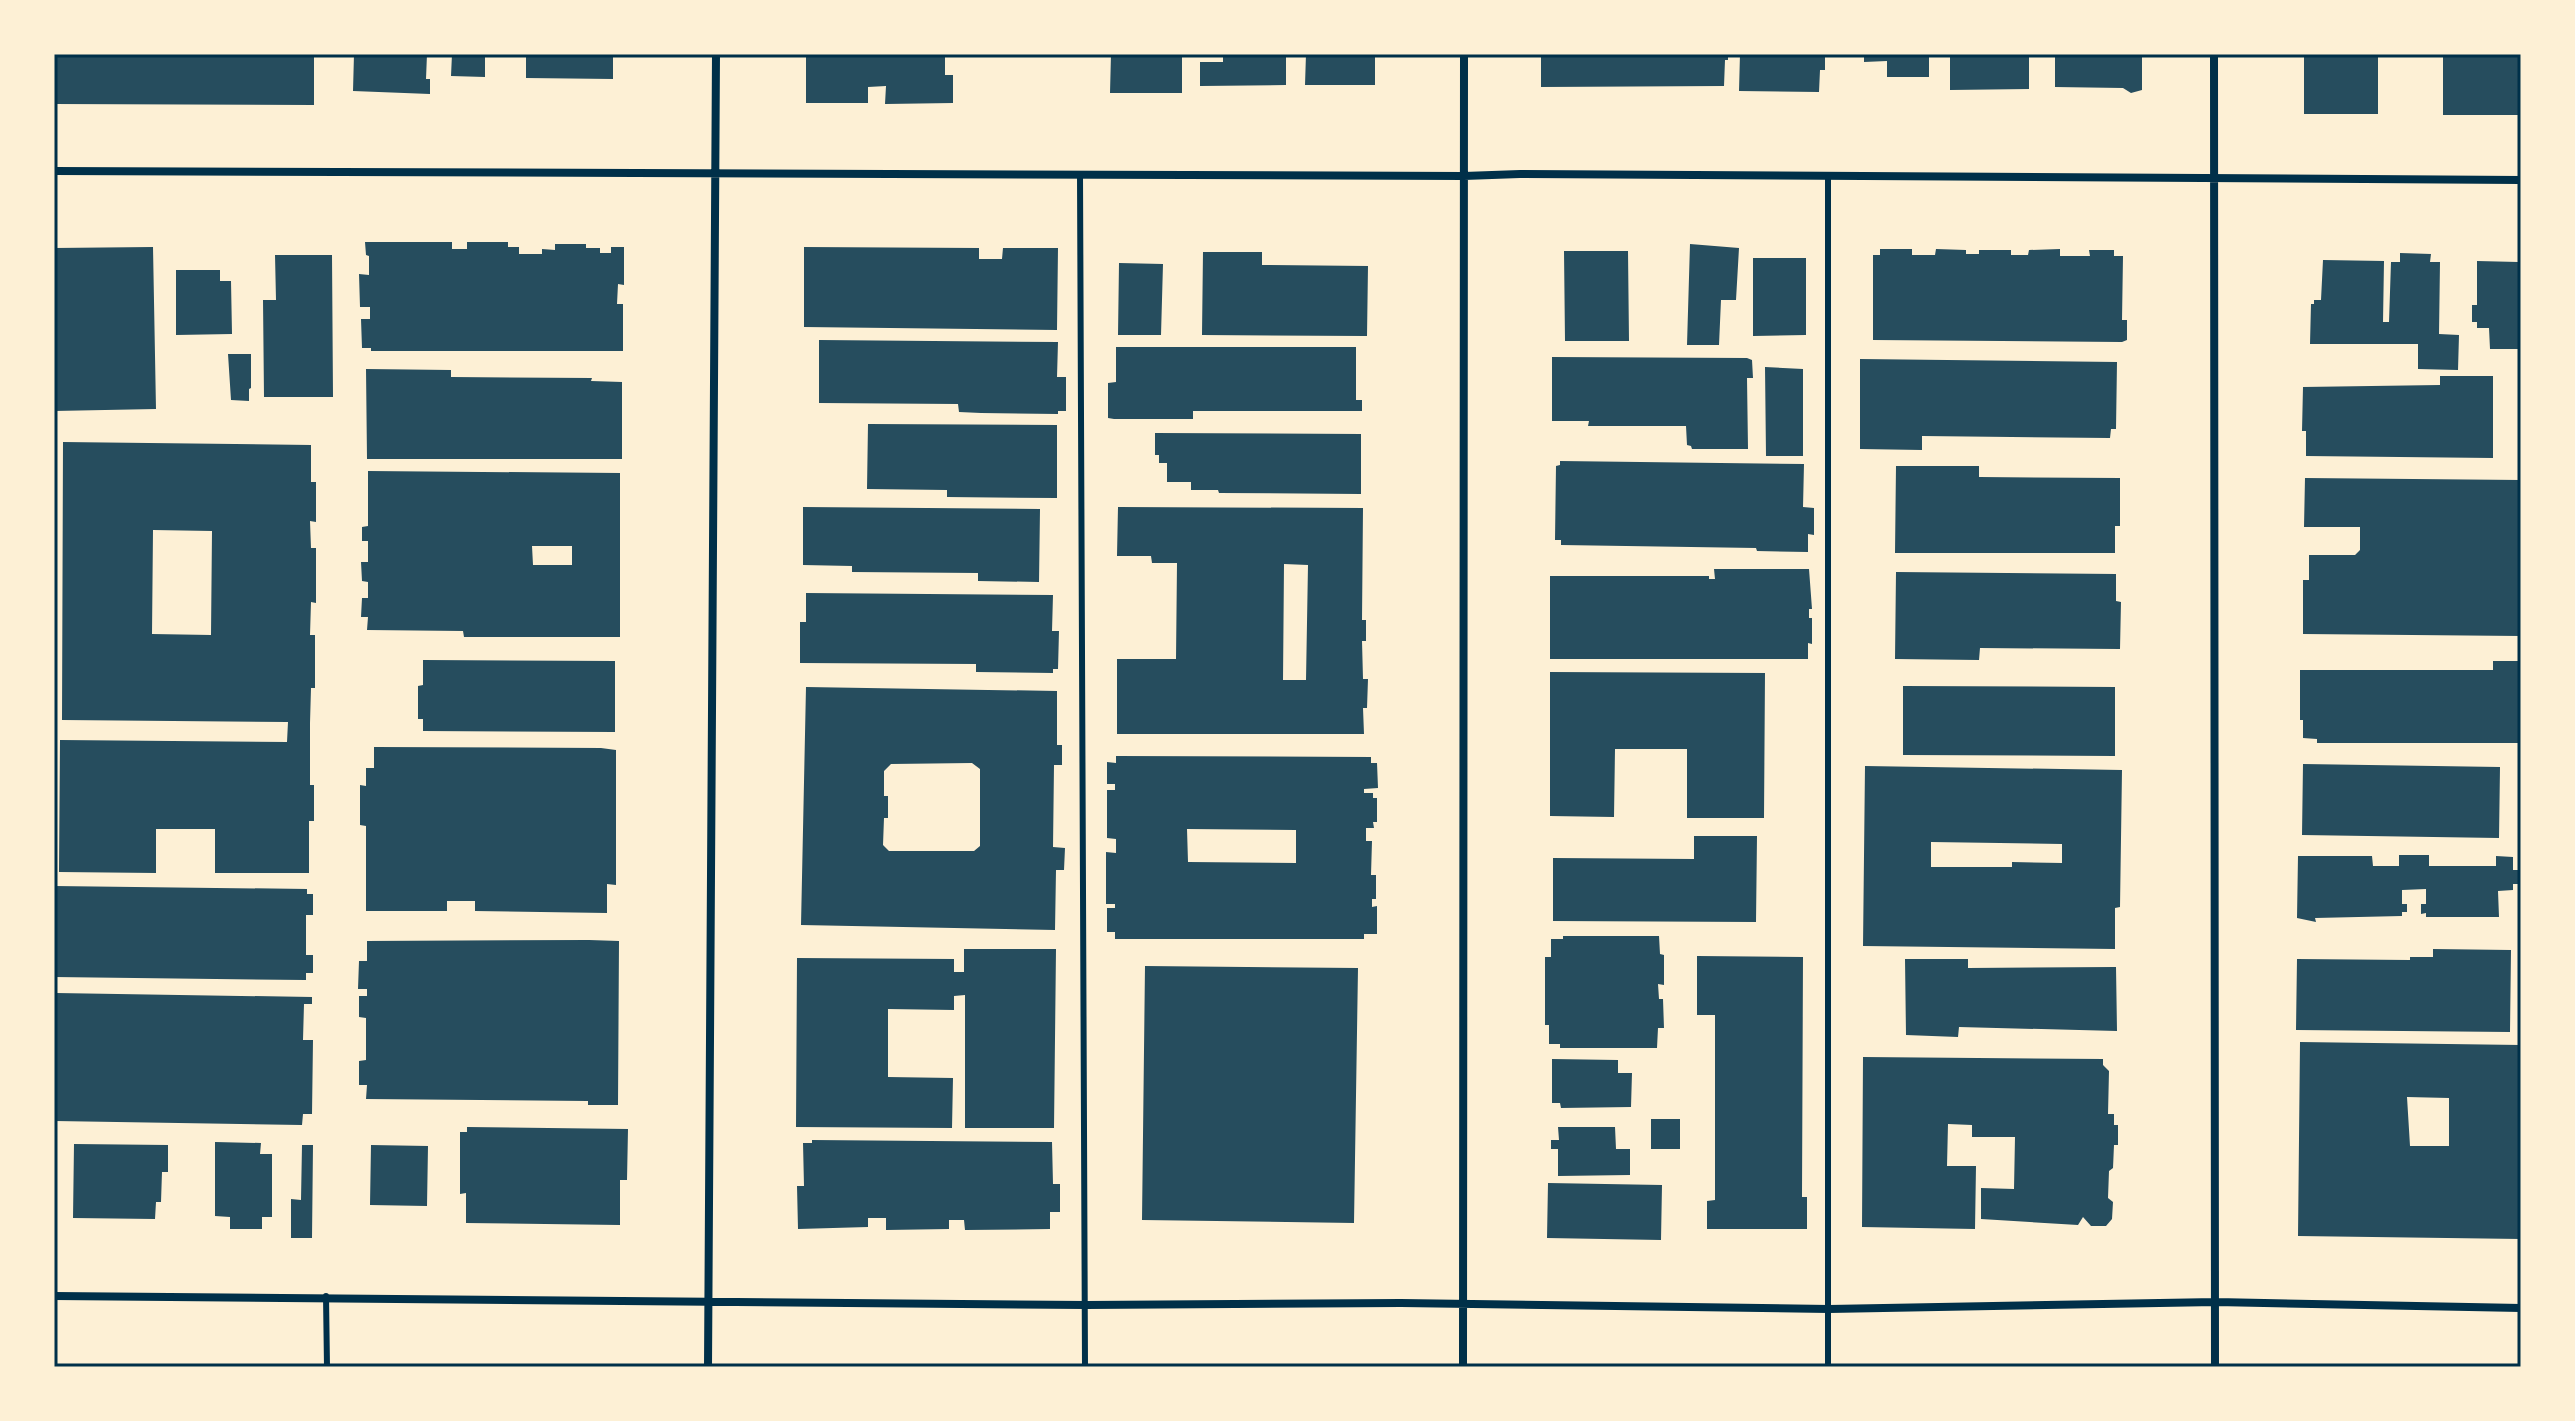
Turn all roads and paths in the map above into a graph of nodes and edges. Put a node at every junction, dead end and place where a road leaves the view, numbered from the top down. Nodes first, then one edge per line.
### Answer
1 (716, 54) edge
2 (1464, 54) edge
3 (2214, 54) edge
4 (54, 171) edge
5 (715, 172) junction
6 (1080, 174) junction
7 (1464, 176) junction
8 (1828, 177) junction
9 (2213, 179) junction
10 (2521, 180) edge
11 (54, 1296) edge
12 (326, 1296) junction
13 (708, 1302) junction
14 (2216, 1302) junction
15 (1463, 1304) junction
16 (1086, 1305) junction
17 (2521, 1308) edge
18 (1829, 1309) junction
19 (327, 1367) edge
20 (708, 1367) edge
21 (1085, 1367) edge
22 (1463, 1367) edge
23 (1828, 1367) edge
24 (2215, 1367) edge

1 - 5 street
2 - 7 street
3 - 9 street
4 - 5 street
5 - 6 street
5 - 13 street
6 - 7 street
6 - 16 lane
7 - 8 street
7 - 15 street
8 - 9 street
8 - 18 lane
9 - 10 street
9 - 14 street
11 - 12 street
12 - 13 street
12 - 19 lane
13 - 16 street
13 - 20 street
14 - 17 street
14 - 18 street
14 - 24 street
15 - 16 street
15 - 18 street
15 - 22 street
16 - 21 lane
18 - 23 lane

